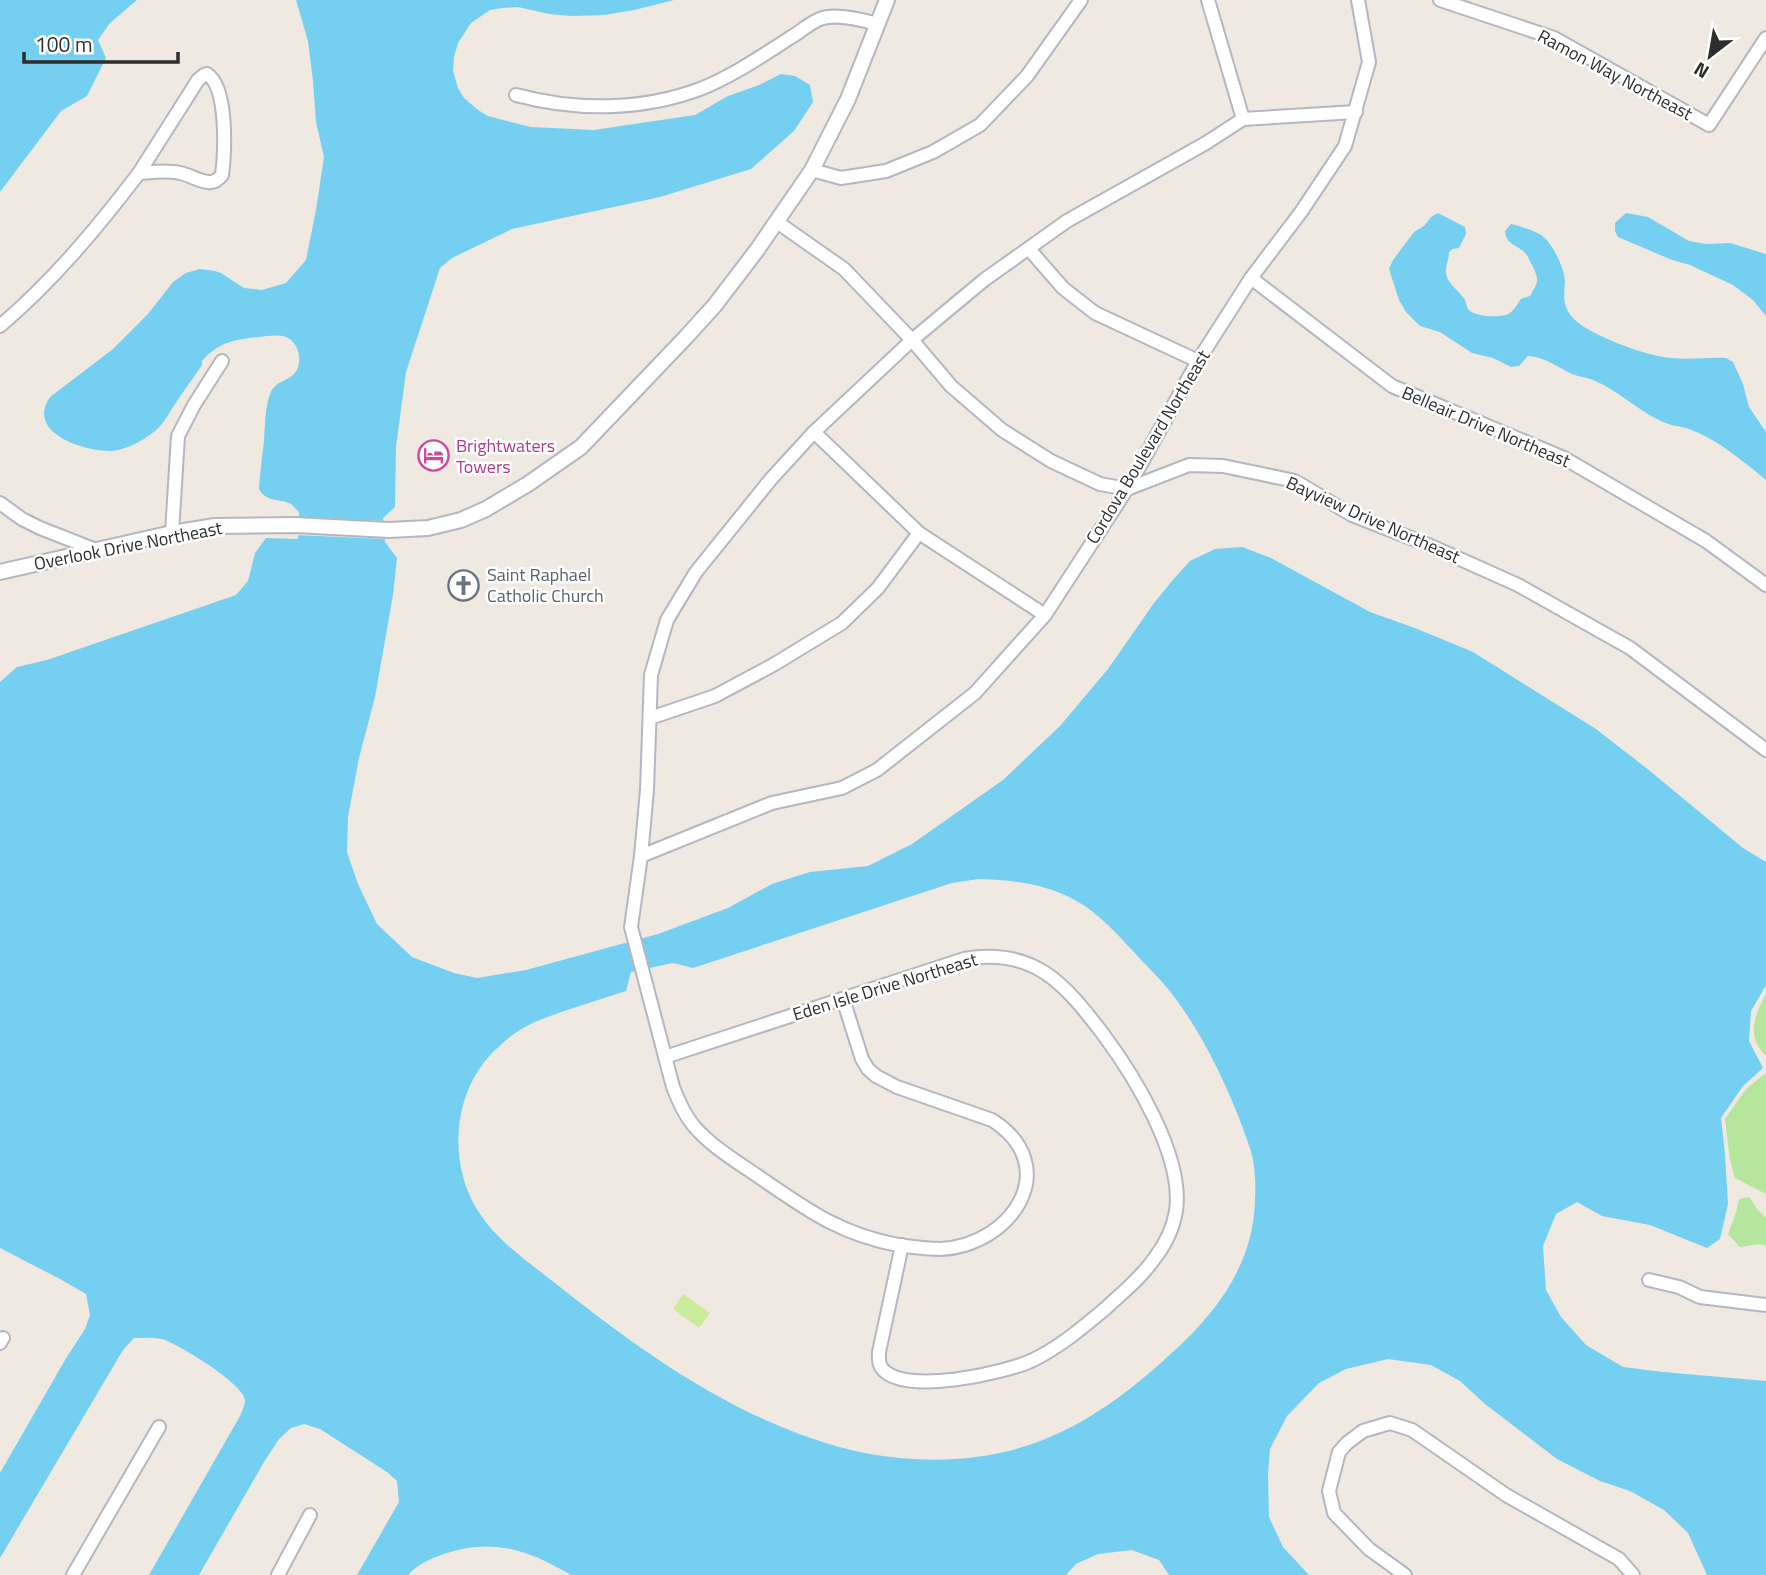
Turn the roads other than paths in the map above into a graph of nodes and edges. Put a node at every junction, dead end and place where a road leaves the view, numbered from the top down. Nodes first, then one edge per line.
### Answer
1 (887, 0) edge
2 (1081, 0) edge
3 (1208, 0) edge
4 (1358, 0) edge
5 (1440, 0) edge
6 (877, 24) junction
7 (1766, 38) edge
8 (516, 95) dead end
9 (1356, 111) junction
10 (1243, 119) junction
11 (812, 170) junction
12 (139, 173) junction
13 (777, 222) junction
14 (1029, 249) junction
15 (1251, 278) junction
16 (0, 326) edge
17 (912, 340) junction
18 (222, 361) dead end
19 (1198, 361) junction
20 (814, 432) junction
21 (1127, 489) junction
22 (0, 503) edge
23 (172, 533) junction
24 (919, 533) junction
25 (96, 550) junction
26 (0, 572) edge
27 (1766, 585) edge
28 (1045, 615) junction
29 (650, 718) junction
30 (1766, 750) edge
31 (641, 856) junction
32 (843, 999) junction
33 (666, 1058) junction
34 (902, 1245) junction
35 (1649, 1280) dead end
36 (1766, 1306) edge
37 (159, 1427) dead end
38 (310, 1515) dead end
39 (1633, 1574) edge
40 (73, 1575) edge
41 (278, 1575) edge
42 (1405, 1575) edge

1 - 6 street, Overlook Drive Northeast
2 - 11 street
3 - 10 street
4 - 9 street, Cordova Boulevard Northeast
5 - 7 street, Ramon Way Northeast
6 - 8 street
6 - 11 street, Overlook Drive Northeast
9 - 10 street
9 - 15 street, Cordova Boulevard Northeast
10 - 14 street
11 - 13 street, Overlook Drive Northeast
12 - 12 street
12 - 16 street
13 - 17 street
13 - 23 street, Overlook Drive Northeast
14 - 17 street
14 - 19 street
15 - 19 street, Cordova Boulevard Northeast
15 - 27 street, Belleair Drive Northeast
17 - 20 street
17 - 21 street
18 - 23 street
19 - 21 street, Cordova Boulevard Northeast
20 - 24 street
20 - 29 street
21 - 28 street, Cordova Boulevard Northeast
21 - 30 street, Bayview Drive Northeast
22 - 25 street
23 - 25 street, Overlook Drive Northeast
24 - 28 street
24 - 29 street
25 - 26 street, Overlook Drive Northeast
28 - 31 street, Cordova Boulevard Northeast
29 - 31 street
31 - 33 street
32 - 33 street, Eden Isle Drive Northeast
32 - 34 street
32 - 34 street, Eden Isle Drive Northeast
33 - 34 street
35 - 36 street
37 - 40 street
38 - 41 street
39 - 42 street

